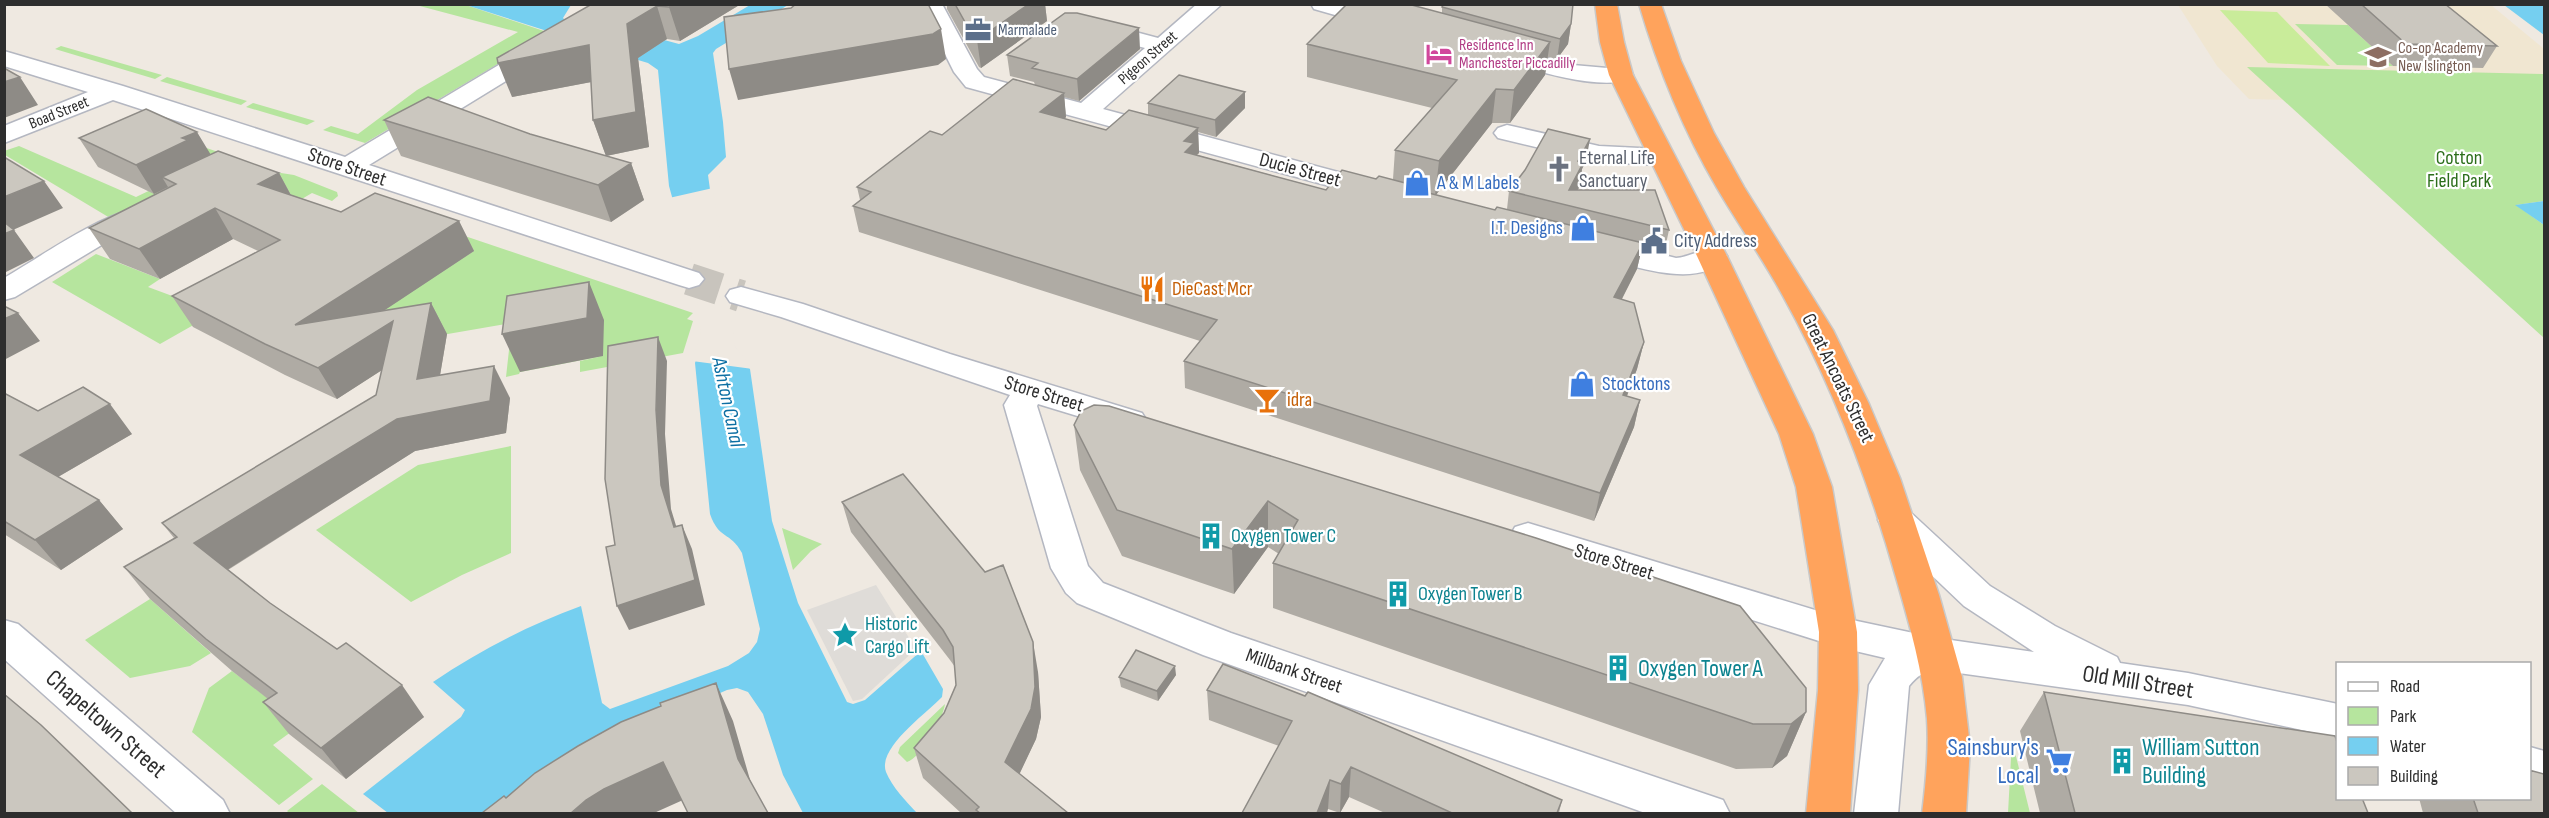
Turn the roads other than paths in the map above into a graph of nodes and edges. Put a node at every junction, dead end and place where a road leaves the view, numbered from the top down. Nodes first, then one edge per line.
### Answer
1 (931, 4) edge
2 (1211, 4) edge
3 (1322, 4) edge
4 (1606, 4) edge
5 (1650, 4) edge
6 (1079, 24) edge
7 (1410, 29) edge
8 (558, 39) edge
9 (1163, 46) junction
10 (1478, 47) edge
11 (4, 58) edge
12 (1005, 64) edge
13 (1650, 79) junction
14 (979, 84) junction
15 (114, 91) junction
16 (1085, 112) junction
17 (1507, 133) dead end
18 (4, 135) edge
19 (281, 145) junction
20 (1660, 157) junction
21 (251, 159) dead end
22 (348, 167) junction
23 (1398, 196) edge
24 (157, 206) edge
25 (1758, 232) junction
26 (1571, 241) edge
27 (1712, 256) junction
28 (688, 279) tunnel mouth
29 (4, 291) edge
30 (741, 296) tunnel mouth
31 (1030, 391) junction
32 (1155, 428) edge
33 (1896, 520) junction
34 (1494, 526) edge
35 (1838, 632) junction
36 (4, 634) edge
37 (1937, 654) junction
38 (2125, 680) junction
39 (2336, 721) edge
40 (207, 813) edge
41 (1708, 813) edge
42 (1828, 813) edge
43 (1876, 813) edge
44 (1944, 813) edge

1 - 14 street
2 - 9 street, Pigeon Street
3 - 7 street
4 - 13 highway, Great Ancoats Street
5 - 13 highway, Great Ancoats Street
6 - 9 street
8 - 22 street
9 - 16 street, Pigeon Street
10 - 13 street
11 - 15 street, Store Street
12 - 14 street
13 - 20 highway, Great Ancoats Street
13 - 25 highway, Great Ancoats Street
14 - 16 street, Ducie Street
15 - 18 street, Boad Street
15 - 19 street, Store Street
16 - 23 street, Ducie Street
17 - 20 street
19 - 21 street
19 - 22 street, Store Street
20 - 27 highway, Great Ancoats Street
22 - 28 street, Store Street
24 - 29 street
25 - 27 highway
25 - 33 highway, Great Ancoats Street
26 - 27 street
27 - 35 highway, Great Ancoats Street
30 - 31 street, Store Street
31 - 32 street, Store Street
31 - 41 street, Millbank Street
33 - 37 highway, Great Ancoats Street
33 - 38 street
34 - 35 street, Store Street
35 - 37 street, Store Street
35 - 42 highway, Great Ancoats Street
36 - 40 street, Chapeltown Street
37 - 38 street, Old Mill Street
37 - 43 street
37 - 44 highway, Great Ancoats Street
38 - 39 street, Old Mill Street

